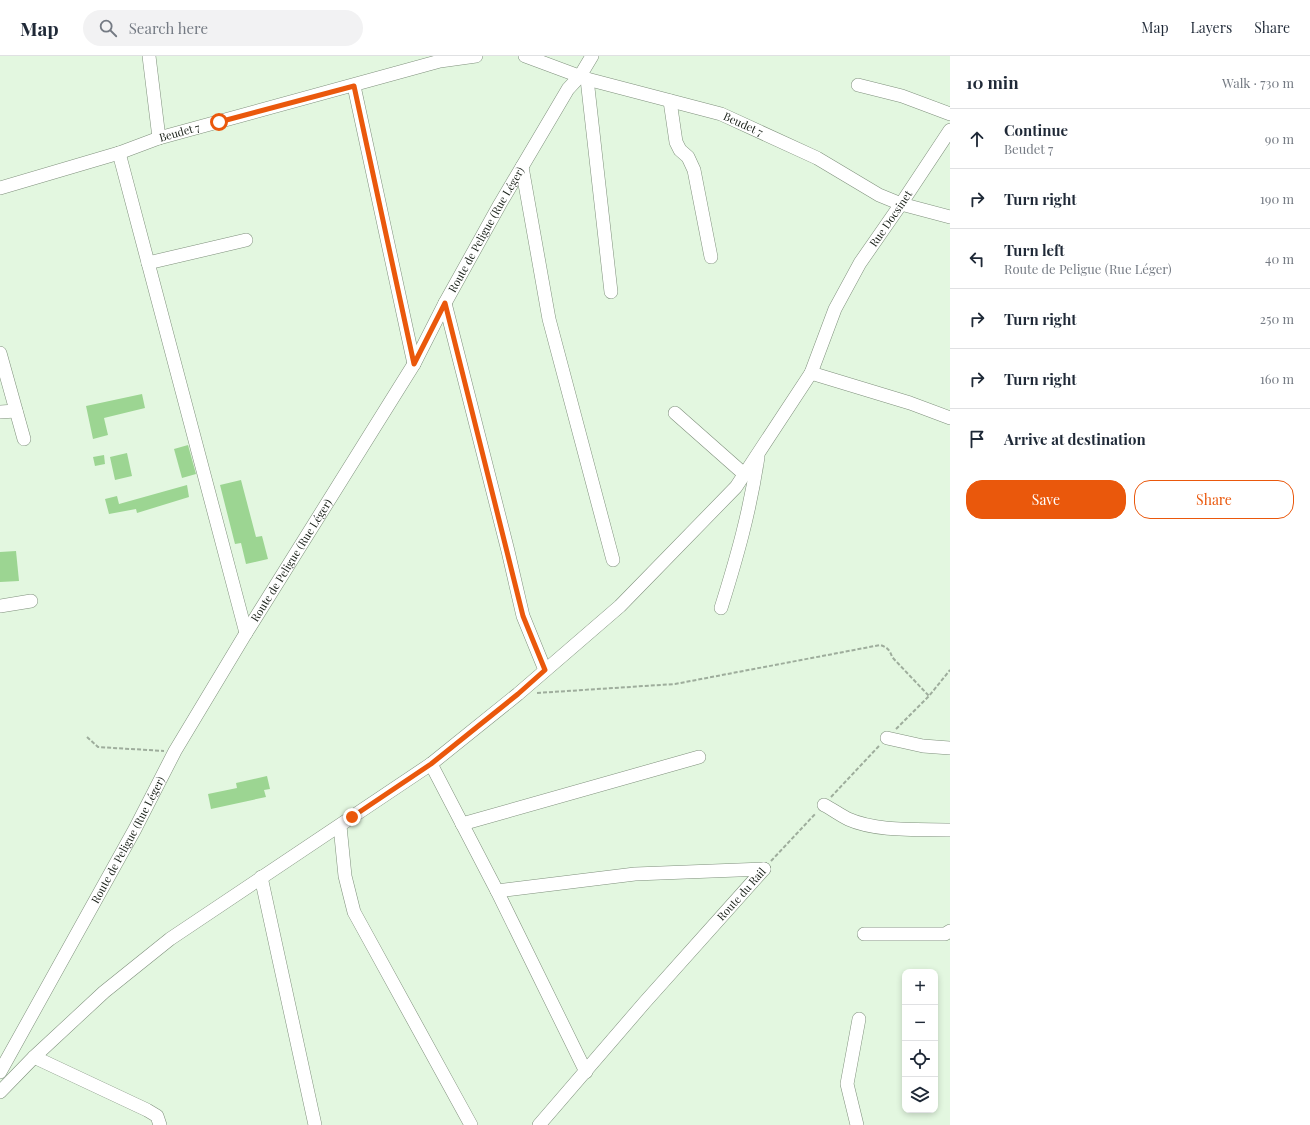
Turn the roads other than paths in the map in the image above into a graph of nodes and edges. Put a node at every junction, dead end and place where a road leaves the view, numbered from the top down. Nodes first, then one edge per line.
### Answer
1 (149, 56) edge
2 (476, 56) edge
3 (525, 56) edge
4 (592, 56) edge
5 (419, 61) edge
6 (584, 78) junction
7 (858, 85) dead end
8 (354, 86) junction
9 (670, 101) junction
10 (950, 114) edge
11 (950, 130) edge
12 (159, 138) junction
13 (119, 153) junction
14 (522, 167) junction
15 (0, 188) edge
16 (901, 204) junction
17 (950, 217) edge
18 (246, 240) dead end
19 (712, 257) dead end
20 (148, 263) junction
21 (611, 292) dead end
22 (445, 303) junction
23 (0, 353) edge
24 (414, 364) junction
25 (811, 373) junction
26 (16, 411) junction
27 (0, 412) edge
28 (675, 413) dead end
29 (950, 418) edge
30 (24, 439) dead end
31 (759, 451) junction
32 (744, 474) junction
33 (613, 560) dead end
34 (32, 601) dead end
35 (0, 606) edge
36 (721, 608) dead end
37 (246, 633) junction
38 (545, 670) junction
39 (887, 738) road end
40 (950, 748) edge
41 (699, 757) dead end
42 (431, 764) junction
43 (824, 805) road end
44 (462, 824) junction
45 (340, 826) junction
46 (950, 830) edge
47 (261, 877) junction
48 (497, 891) junction
49 (950, 931) edge
50 (864, 934) dead end
51 (859, 1019) dead end
52 (34, 1057) junction
53 (0, 1072) edge
54 (586, 1072) junction
55 (0, 1092) edge
56 (160, 1125) edge
57 (315, 1125) edge
58 (471, 1125) edge
59 (539, 1125) edge
60 (857, 1125) edge

1 - 12 street
2 - 5 street, Beudet 7
3 - 6 street, Beudet 7
4 - 6 street, Route de Peligue (Rue Léger)
5 - 8 street, Beudet 7
6 - 9 street, Beudet 7
6 - 14 street, Route de Peligue (Rue Léger)
6 - 21 street
7 - 10 street
8 - 12 street, Beudet 7
8 - 24 street
9 - 16 street, Beudet 7
9 - 19 street
11 - 16 street, Rue Docsinet
12 - 13 street, Beudet 7
13 - 15 street, Beudet 7
13 - 20 street
14 - 22 street, Route de Peligue (Rue Léger)
14 - 33 street
16 - 17 street, Beudet 7
16 - 25 street, Rue Docsinet
18 - 20 street
20 - 37 street
22 - 24 street, Route de Peligue (Rue Léger)
22 - 38 street
23 - 26 street
24 - 37 street, Route de Peligue (Rue Léger)
25 - 29 street
25 - 31 street, Rue Docsinet
26 - 27 street
26 - 30 street
28 - 32 street
31 - 32 street, Rue Docsinet
31 - 36 street
32 - 38 street, Rue Docsinet
34 - 35 street
37 - 53 street, Route de Peligue (Rue Léger)
38 - 42 street, Rue Docsinet
39 - 40 street
41 - 44 street
42 - 44 street
42 - 45 street, Rue Docsinet
43 - 46 street
44 - 48 street
45 - 47 street, Rue Docsinet
45 - 58 street
47 - 52 street, Rue Docsinet
47 - 57 street
48 - 54 street
48 - 54 street, Route du Rail
49 - 50 street
51 - 60 street
52 - 55 street, Rue Docsinet
52 - 56 street
54 - 59 street, Route du Rail

